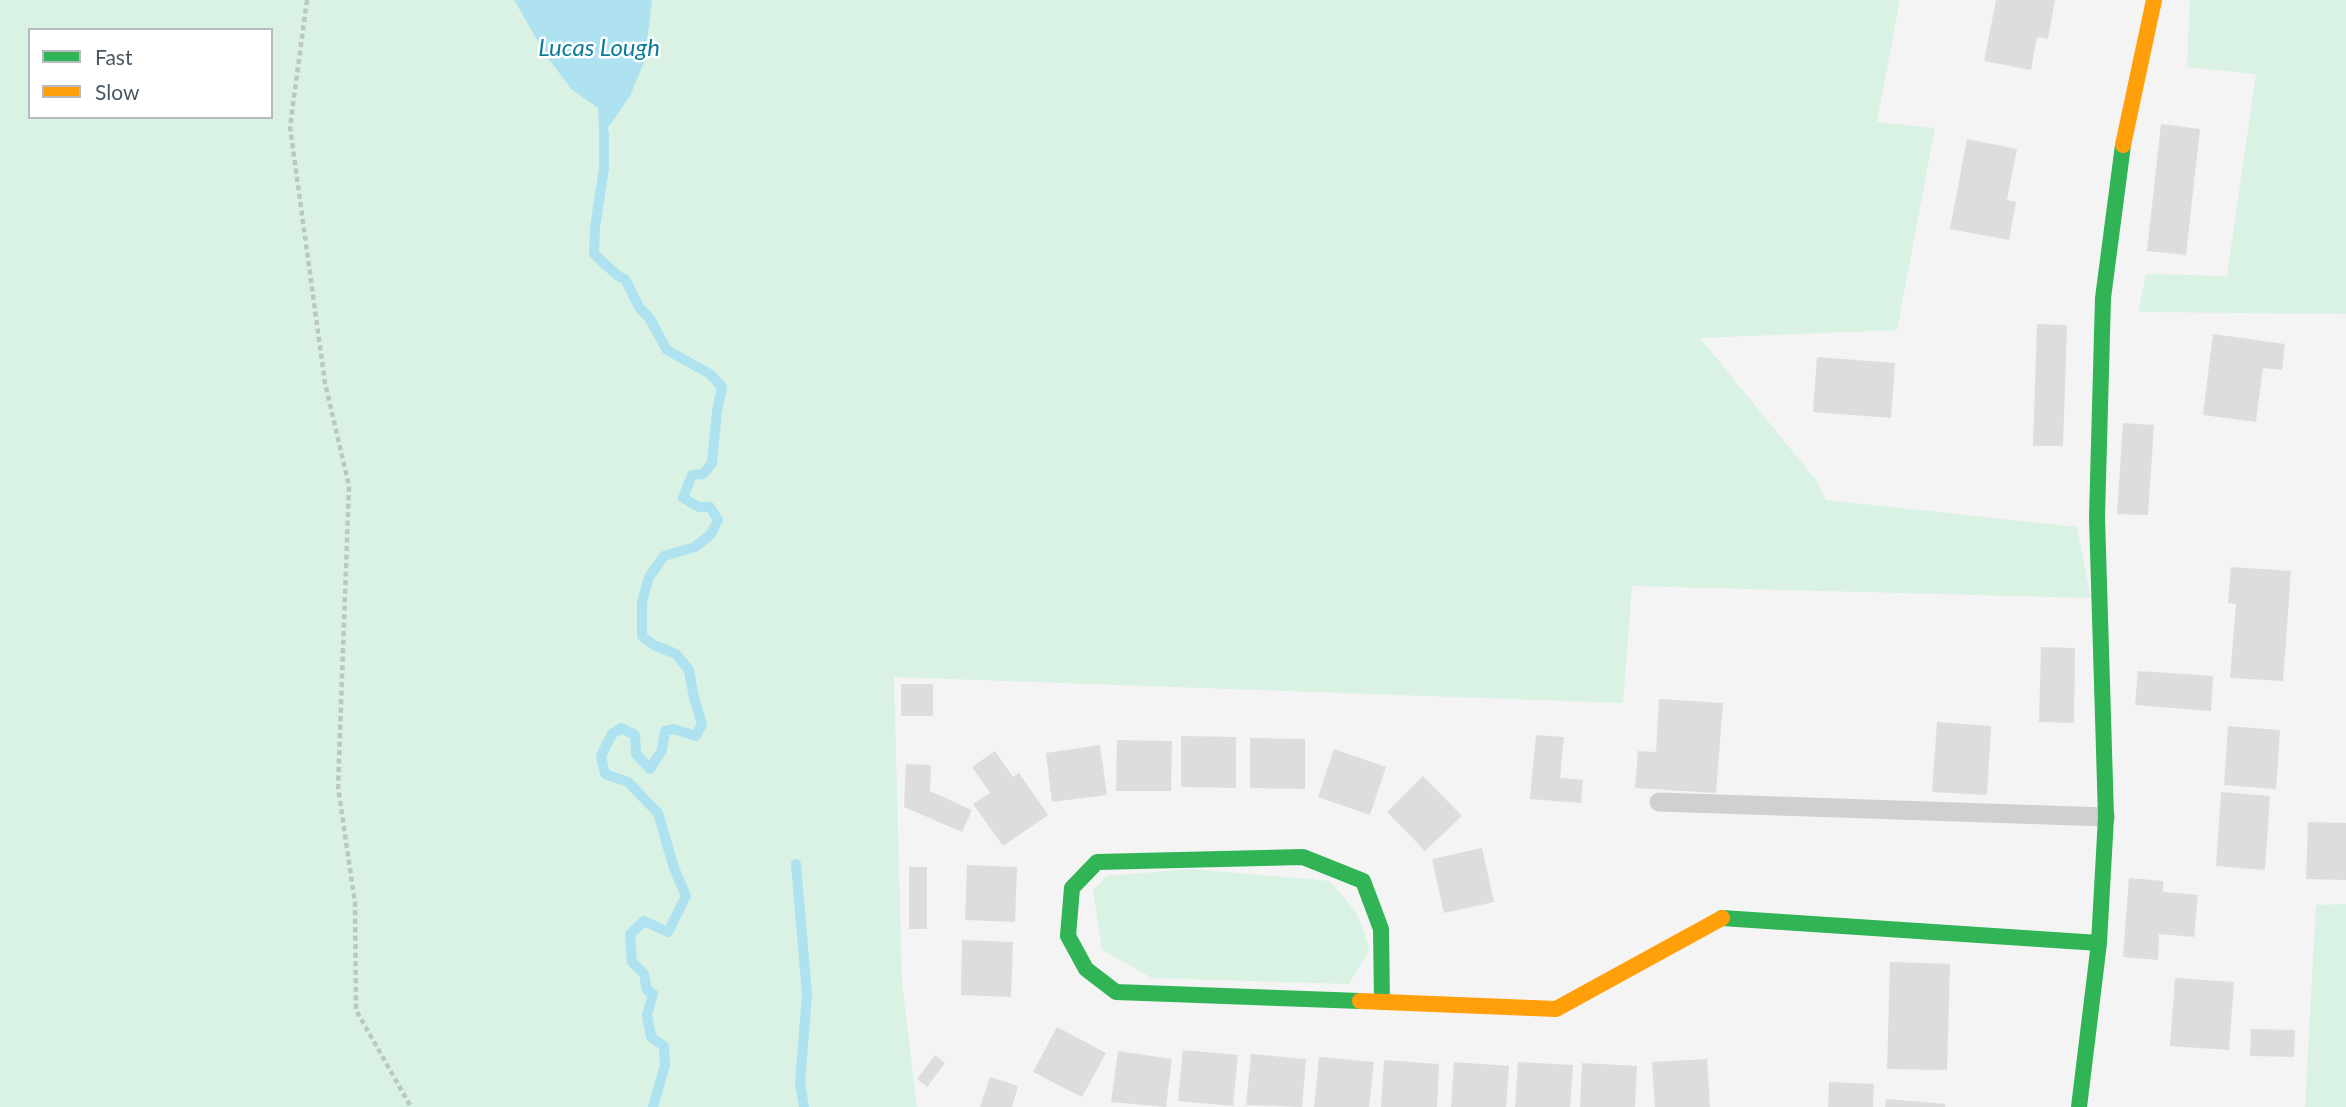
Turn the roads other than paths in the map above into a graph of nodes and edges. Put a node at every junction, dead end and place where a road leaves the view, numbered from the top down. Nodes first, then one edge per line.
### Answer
1 (2154, 0) edge
2 (1659, 802) dead end
3 (2106, 817) junction
4 (2099, 943) junction
5 (1381, 1002) junction
6 (2079, 1107) edge

1 - 3 street
2 - 3 lane
3 - 4 street
4 - 5 street
4 - 6 street
5 - 5 street

